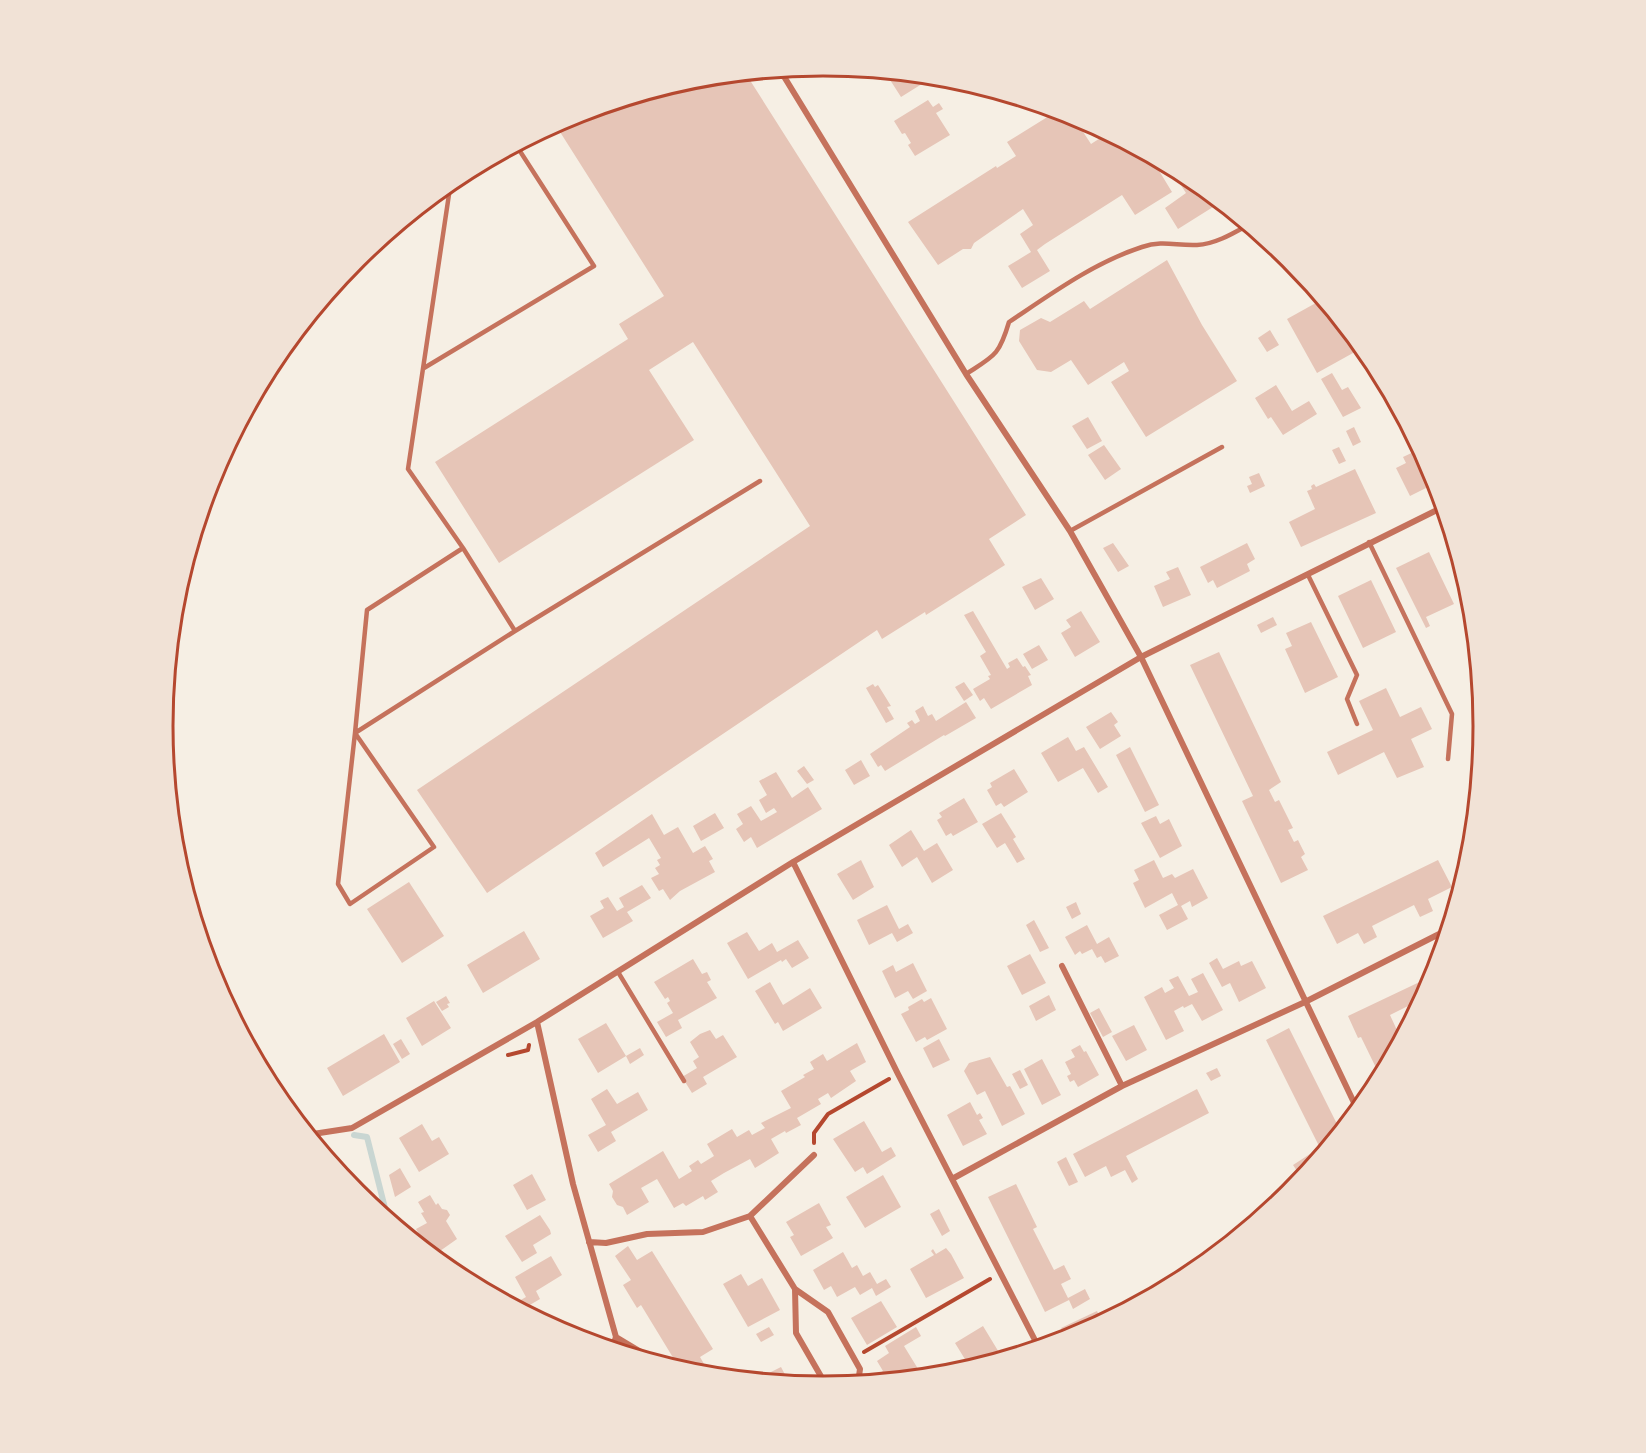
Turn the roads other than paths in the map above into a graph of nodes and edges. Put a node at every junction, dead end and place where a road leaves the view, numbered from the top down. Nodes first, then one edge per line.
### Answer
1 (785, 78) edge
2 (521, 152) edge
3 (449, 195) edge
4 (1241, 229) edge
5 (424, 368) junction
6 (966, 374) junction
7 (1222, 447) dead end
8 (760, 481) dead end
9 (1436, 510) edge
10 (1071, 531) junction
11 (1369, 542) junction
12 (463, 548) junction
13 (1308, 575) junction
14 (515, 632) junction
15 (1141, 657) junction
16 (1357, 724) dead end
17 (355, 733) junction
18 (1448, 759) dead end
19 (793, 862) junction
20 (1439, 934) edge
21 (1062, 966) dead end
22 (618, 972) junction
23 (1305, 1002) junction
24 (537, 1022) junction
25 (684, 1081) dead end
26 (1122, 1086) junction
27 (1353, 1102) edge
28 (316, 1133) edge
29 (814, 1155) road end
30 (952, 1179) junction
31 (750, 1216) junction
32 (589, 1242) junction
33 (795, 1289) junction
34 (616, 1337) junction
35 (1035, 1341) edge
36 (614, 1342) edge
37 (634, 1348) edge
38 (859, 1375) edge
39 (821, 1376) edge

1 - 6 street
2 - 5 lane
3 - 5 lane
4 - 6 lane
5 - 12 lane
6 - 10 street
7 - 10 lane
8 - 14 lane
9 - 11 street
10 - 15 street
11 - 13 street
11 - 18 lane
12 - 14 lane
12 - 17 lane
13 - 15 street
13 - 16 lane
14 - 17 lane
15 - 19 street
15 - 23 street
17 - 17 lane
19 - 22 street
19 - 30 street
20 - 23 street
21 - 26 street
22 - 24 street
22 - 25 lane
23 - 26 street
23 - 27 street
24 - 28 street
24 - 32 street
26 - 30 street
29 - 31 street
30 - 35 street
31 - 32 street
31 - 33 street
32 - 34 street
33 - 38 street
33 - 39 street
34 - 36 street
34 - 37 street

